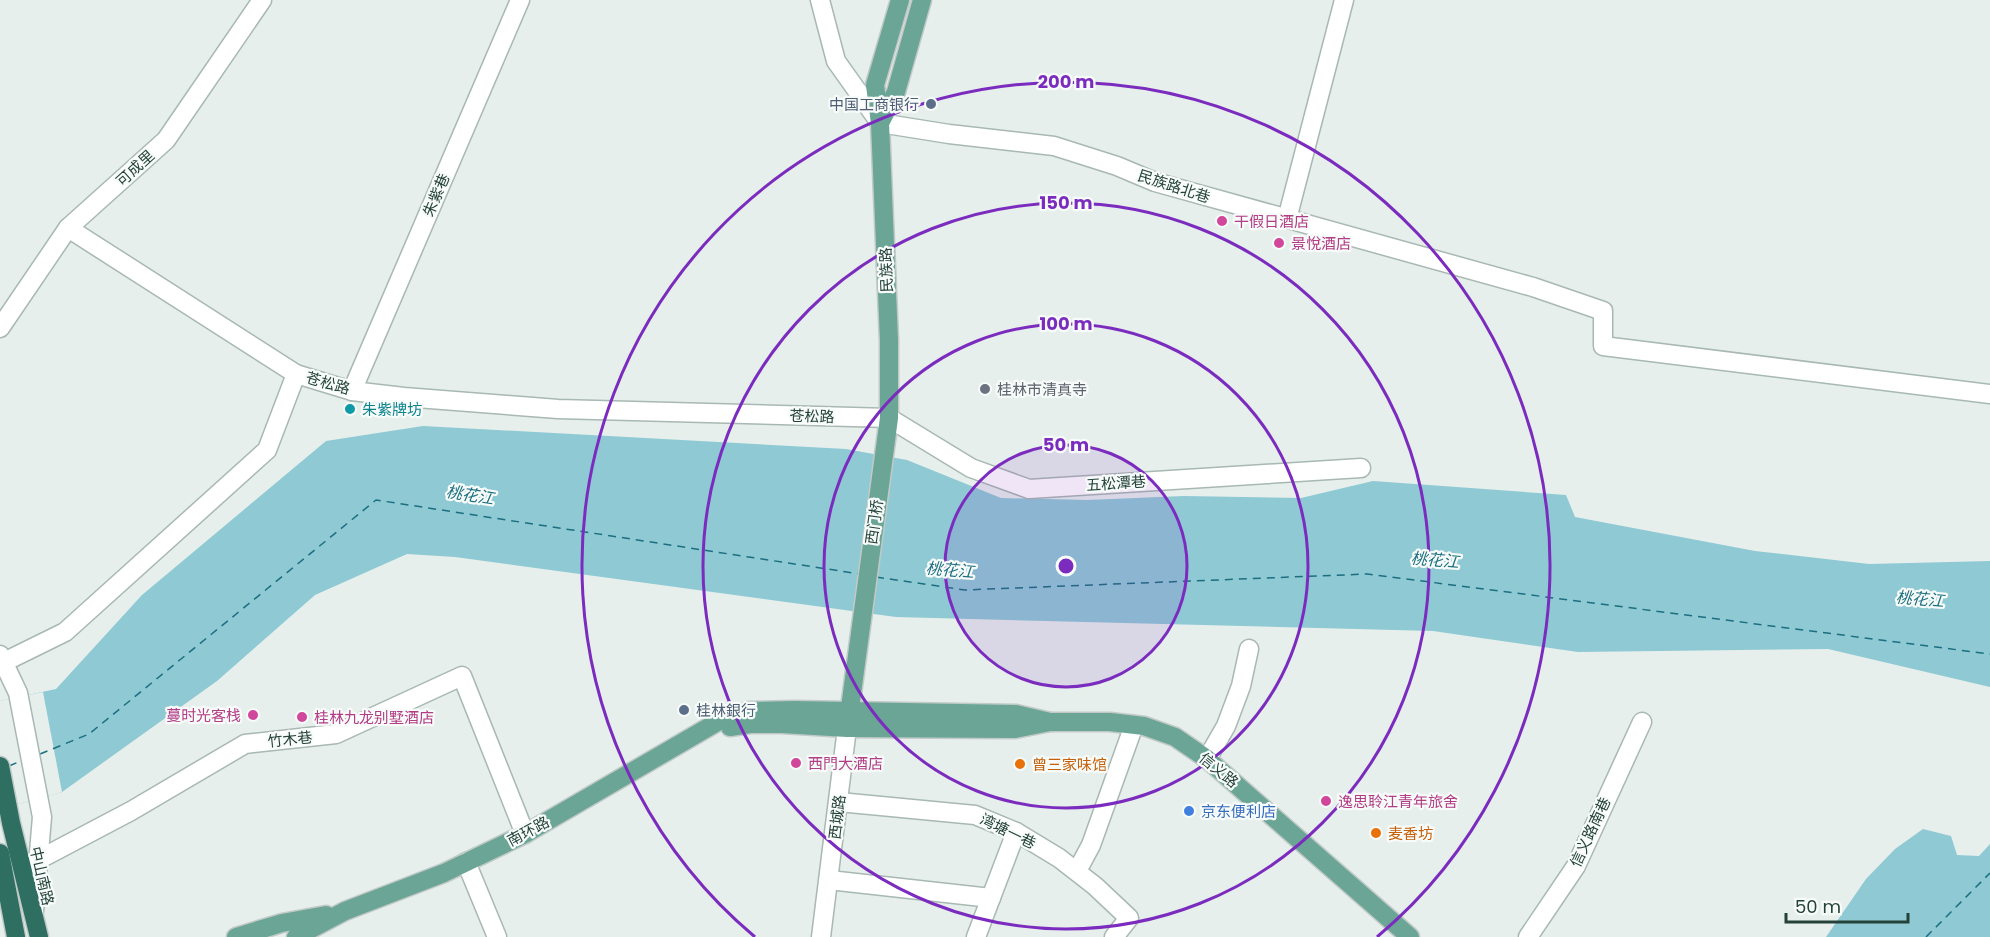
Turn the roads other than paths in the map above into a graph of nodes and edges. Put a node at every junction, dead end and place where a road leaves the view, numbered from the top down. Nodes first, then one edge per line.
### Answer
1 (262, 0) edge
2 (520, 0) edge
3 (820, 0) edge
4 (900, 0) edge
5 (922, 0) edge
6 (1344, 0) edge
7 (880, 123) junction
8 (1287, 219) junction
9 (68, 228) junction
10 (0, 328) edge
11 (296, 374) junction
12 (352, 391) junction
13 (1990, 393) edge
14 (889, 418) junction
15 (1361, 468) dead end
16 (860, 625) joint
17 (1249, 649) dead end
18 (2, 659) edge
19 (848, 720) junction
20 (1050, 722) joint
21 (1642, 722) dead end
22 (1134, 725) junction
23 (1207, 759) junction
24 (0, 766) edge
25 (838, 802) junction
26 (1016, 832) junction
27 (525, 834) junction
28 (0, 852) edge
29 (38, 860) junction
30 (466, 862) junction
31 (1077, 871) junction
32 (829, 880) junction
33 (0, 898) edge
34 (991, 898) junction
35 (345, 911) junction
36 (34, 917) junction
37 (14, 929) edge
38 (39, 937) edge
39 (236, 937) edge
40 (296, 937) edge
41 (497, 937) edge
42 (821, 937) edge
43 (976, 937) edge
44 (1114, 937) edge
45 (1410, 937) edge
46 (1528, 937) edge

1 - 9 street, 可成里
2 - 12 street, 朱紫巷
3 - 7 street
4 - 7 main road, 民族路
5 - 7 main road, 民族路
6 - 8 street
7 - 8 street, 民族路北巷
7 - 14 main road, 民族路
8 - 13 street, 民族路北巷
9 - 10 street, 可成里
9 - 11 street
11 - 12 street, 苍松路
11 - 18 street, 苍松路
12 - 14 street, 苍松路
14 - 15 street, 五松潭巷
14 - 16 main road, 西门桥
16 - 19 main road, 西城路
17 - 23 street
18 - 29 street
19 - 20 main road, 南环路
19 - 25 street, 西城路
19 - 27 main road, 南环路
20 - 22 main road, 信义路
21 - 46 street, 信义路南巷
22 - 23 main road, 信义路
22 - 31 street
23 - 45 main road, 信义路
24 - 36 highway, 中山南路
25 - 26 street, 湾塘一巷
25 - 32 street, 西城路
26 - 31 street, 湾塘一巷
26 - 34 street
27 - 29 street, 竹木巷
27 - 30 main road, 南环路
28 - 37 highway
29 - 36 street
30 - 35 main road, 南环路
30 - 41 street
31 - 44 street, 湾塘一巷
32 - 34 street
32 - 42 street, 西城路
33 - 37 street
34 - 43 street
35 - 39 main road, 南环路
35 - 40 main road, 南环路
36 - 38 highway, 中山南路

